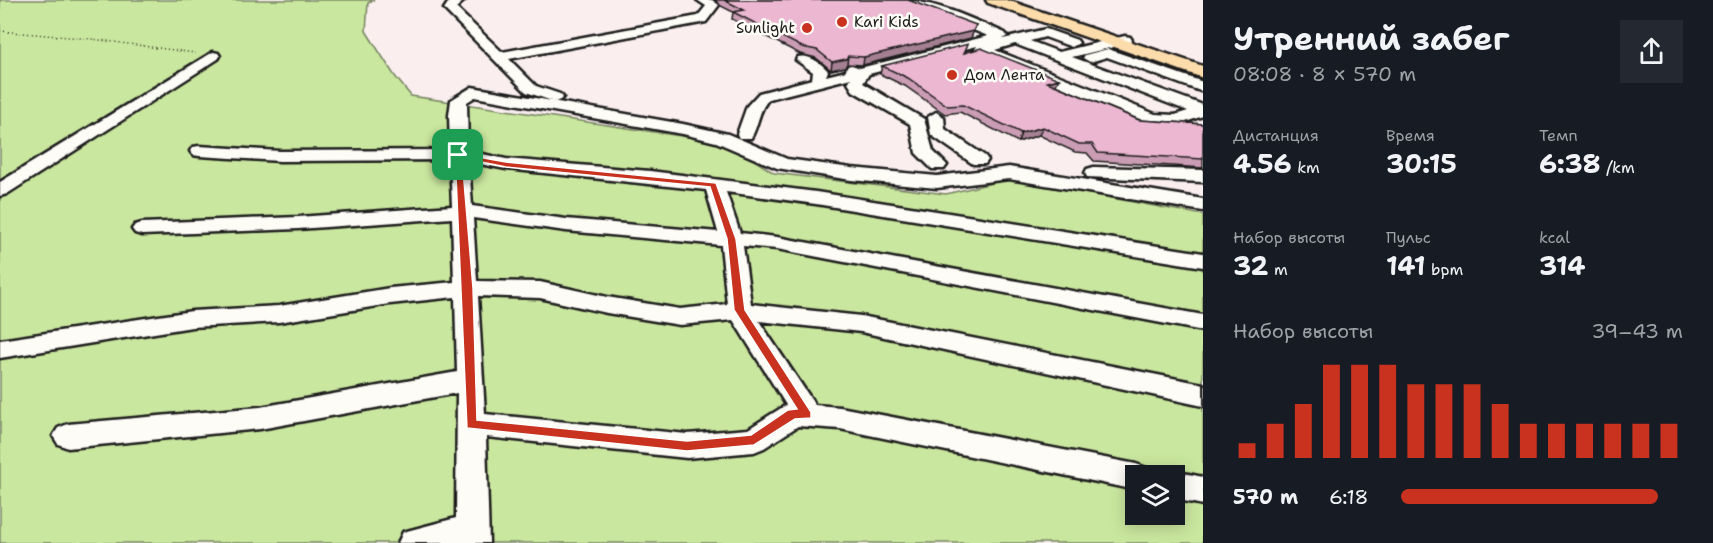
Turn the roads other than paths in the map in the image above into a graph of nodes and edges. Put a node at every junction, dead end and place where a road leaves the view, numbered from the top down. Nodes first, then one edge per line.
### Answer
1 (459, 0) edge
2 (703, 0) edge
3 (903, 0) edge
4 (993, 0) edge
5 (1009, 0) edge
6 (1025, 41) junction
7 (1120, 41) junction
8 (1072, 43) dead end
9 (1055, 52) junction
10 (213, 56) road end
11 (498, 57) junction
12 (803, 60) dead end
13 (1133, 62) junction
14 (846, 65) edge
15 (1022, 65) junction
16 (1080, 65) junction
17 (1203, 67) edge
18 (1162, 72) junction
19 (1203, 72) edge
20 (1048, 76) junction
21 (1120, 80) junction
22 (821, 81) junction
23 (1075, 87) junction
24 (1203, 87) edge
25 (1103, 99) junction
26 (1173, 100) junction
27 (1203, 111) edge
28 (1136, 112) junction
29 (936, 117) dead end
30 (736, 124) junction
31 (199, 151) dead end
32 (458, 155) junction
33 (979, 160) junction
34 (938, 165) junction
35 (1203, 176) edge
36 (714, 185) junction
37 (0, 190) edge
38 (1201, 209) edge
39 (462, 212) junction
40 (142, 229) dead end
41 (731, 239) junction
42 (1203, 260) edge
43 (468, 288) junction
44 (740, 310) junction
45 (1203, 323) edge
46 (0, 349) edge
47 (471, 380) junction
48 (1203, 395) edge
49 (807, 415) junction
50 (471, 424) junction
51 (68, 436) dead end
52 (1125, 475) edge
53 (1185, 487) edge
54 (1203, 491) edge
55 (472, 536) edge
56 (415, 543) edge

1 - 11 street
2 - 11 street
3 - 22 street
4 - 7 main road
5 - 7 main road
6 - 8 street
6 - 9 street
6 - 15 street
7 - 9 street
7 - 17 main road
7 - 19 main road
9 - 15 street
9 - 16 street
10 - 37 street
11 - 30 street
12 - 22 street
13 - 16 street
13 - 18 street
13 - 21 street
14 - 34 street
15 - 20 street
16 - 20 street
16 - 21 street
18 - 21 street
18 - 24 street
20 - 23 street
21 - 23 street
21 - 25 street
21 - 26 street
22 - 30 street
23 - 25 street
25 - 28 street
26 - 27 street
26 - 28 street
27 - 28 street
29 - 33 street
30 - 34 street
31 - 32 street
32 - 36 street
32 - 38 street
32 - 39 street
33 - 34 street
33 - 35 street
36 - 41 street
36 - 42 street
39 - 40 street
39 - 41 street
39 - 43 street
41 - 44 street
41 - 45 street
43 - 44 street
43 - 46 street
43 - 47 street
44 - 48 street
44 - 49 street
47 - 50 street
47 - 51 street
49 - 50 street
49 - 52 street
50 - 55 street
53 - 54 street
55 - 56 street

